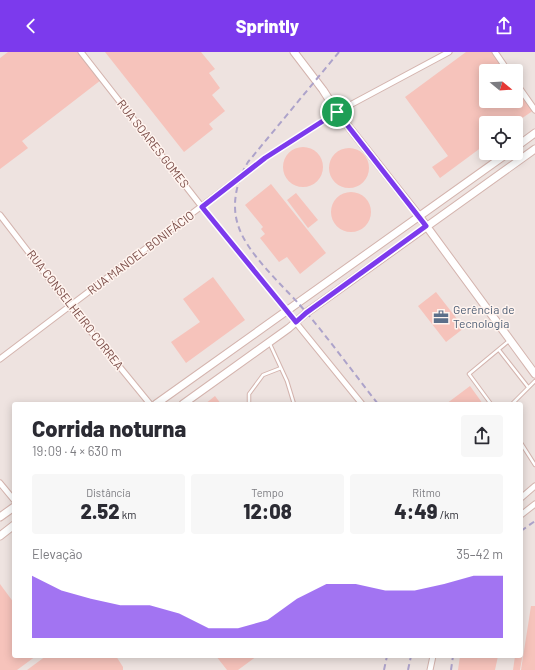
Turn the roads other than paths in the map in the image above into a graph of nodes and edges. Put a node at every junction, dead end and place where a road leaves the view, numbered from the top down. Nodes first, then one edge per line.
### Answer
1 (81, 52) edge
2 (294, 52) edge
3 (449, 52) edge
4 (494, 52) edge
5 (503, 64) edge
6 (523, 93) edge
7 (535, 110) edge
8 (337, 112) junction
9 (535, 134) edge
10 (523, 142) edge
11 (535, 150) edge
12 (498, 160) edge
13 (202, 207) junction
14 (0, 215) edge
15 (419, 216) junction
16 (426, 226) junction
17 (70, 306) junction
18 (286, 310) junction
19 (296, 322) junction
20 (510, 340) junction
21 (269, 342) junction
22 (499, 350) junction
23 (0, 359) edge
24 (281, 368) junction
25 (535, 374) edge
26 (535, 381) edge
27 (528, 387) junction
28 (148, 402) edge
29 (159, 402) edge
30 (186, 402) edge
31 (249, 402) edge
32 (293, 402) edge
33 (360, 402) edge
34 (490, 402) edge
35 (514, 402) edge
36 (523, 446) edge
37 (535, 465) edge
38 (0, 483) edge
39 (535, 486) edge
40 (523, 496) edge
41 (12, 498) edge
42 (535, 504) edge
43 (12, 508) edge
44 (523, 513) edge
45 (0, 517) edge
46 (12, 527) edge
47 (0, 536) edge
48 (433, 658) edge
49 (430, 670) edge

1 - 13 street, RUA SOARES GOMES
2 - 8 street
3 - 8 street, RUA MANOEL BONIFÁCIO
4 - 5 street
6 - 7 street
8 - 13 street, RUA MANOEL BONIFÁCIO
8 - 15 street
9 - 10 street
11 - 16 street
12 - 15 street
13 - 17 street, RUA MANOEL BONIFÁCIO
13 - 18 street, RUA SOARES GOMES
14 - 17 street, RUA CONSELHEIRO CORREA
15 - 16 street
15 - 18 street
16 - 19 street
16 - 20 street
17 - 23 street, RUA MANOEL BONIFÁCIO
17 - 28 street, RUA CONSELHEIRO CORREA
18 - 19 street, RUA SOARES GOMES
18 - 29 street
19 - 21 street
19 - 33 street, RUA SOARES GOMES
20 - 22 lane
20 - 25 street
21 - 24 lane
21 - 30 street
22 - 27 lane
22 - 34 lane
24 - 31 lane
24 - 32 lane
26 - 27 lane
27 - 35 lane
36 - 37 lane
38 - 41 street
39 - 40 street
42 - 44 street
43 - 45 street
46 - 47 street
48 - 49 street

